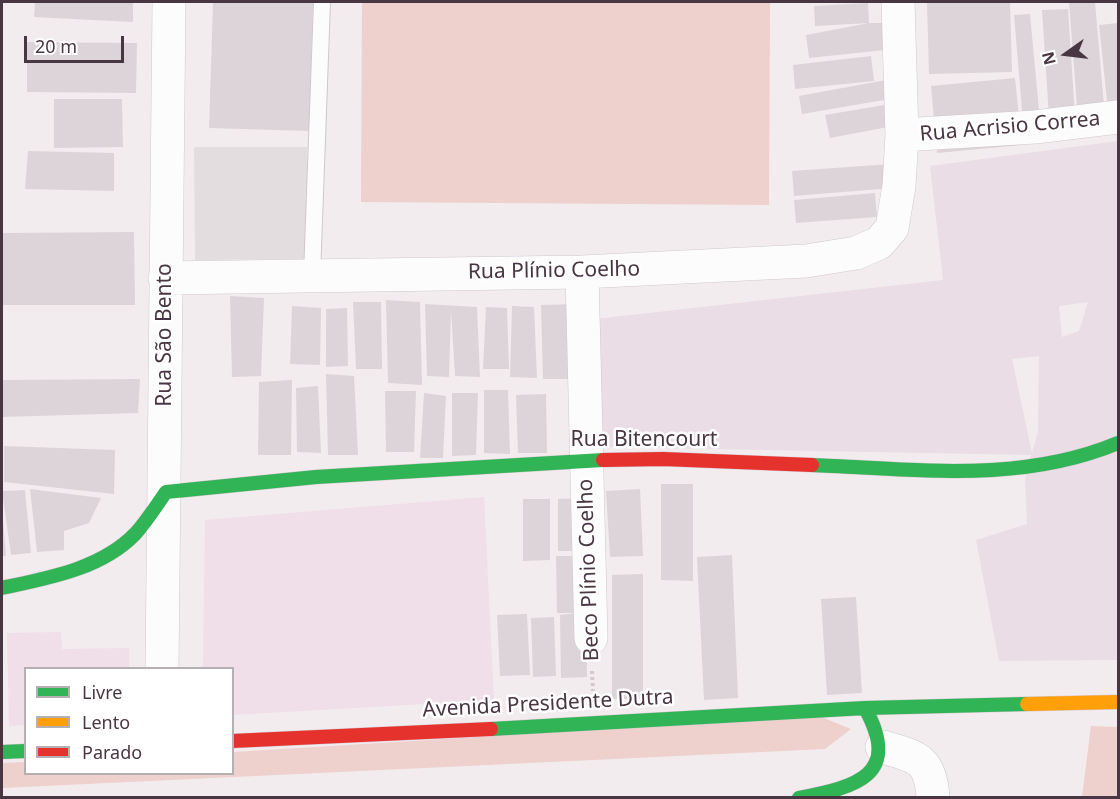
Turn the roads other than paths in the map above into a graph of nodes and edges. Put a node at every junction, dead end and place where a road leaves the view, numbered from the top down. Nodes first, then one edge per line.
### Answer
1 (169, 2) edge
2 (322, 2) edge
3 (898, 2) edge
4 (1119, 117) edge
5 (902, 135) junction
6 (582, 272) junction
7 (312, 275) junction
8 (165, 278) junction
9 (1119, 443) edge
10 (585, 460) junction
11 (166, 492) junction
12 (2, 588) edge
13 (591, 638) road end
14 (162, 667) edge
15 (1119, 702) edge
16 (865, 708) junction
17 (234, 741) edge
18 (882, 747) junction
19 (24, 751) edge
20 (2, 753) edge
21 (799, 798) edge
22 (933, 798) edge

1 - 8 street, Rua São Bento
2 - 7 lane
3 - 5 street, Rua Plínio Coelho
4 - 5 street, Rua Acrisio Correa
5 - 6 street, Rua Plínio Coelho
6 - 7 street, Rua Plínio Coelho
6 - 10 street, Beco Plínio Coelho
7 - 8 street, Rua Plínio Coelho
8 - 11 street, Rua São Bento
9 - 10 street, Rua Bitencourt
10 - 11 street, Rua Bitencourt
10 - 13 street, Beco Plínio Coelho
11 - 12 street
11 - 14 street, Rua São Bento
15 - 16 street, Avenida Presidente Dutra
16 - 17 street, Avenida Presidente Dutra
16 - 18 street
18 - 21 street
18 - 22 street
19 - 20 street

